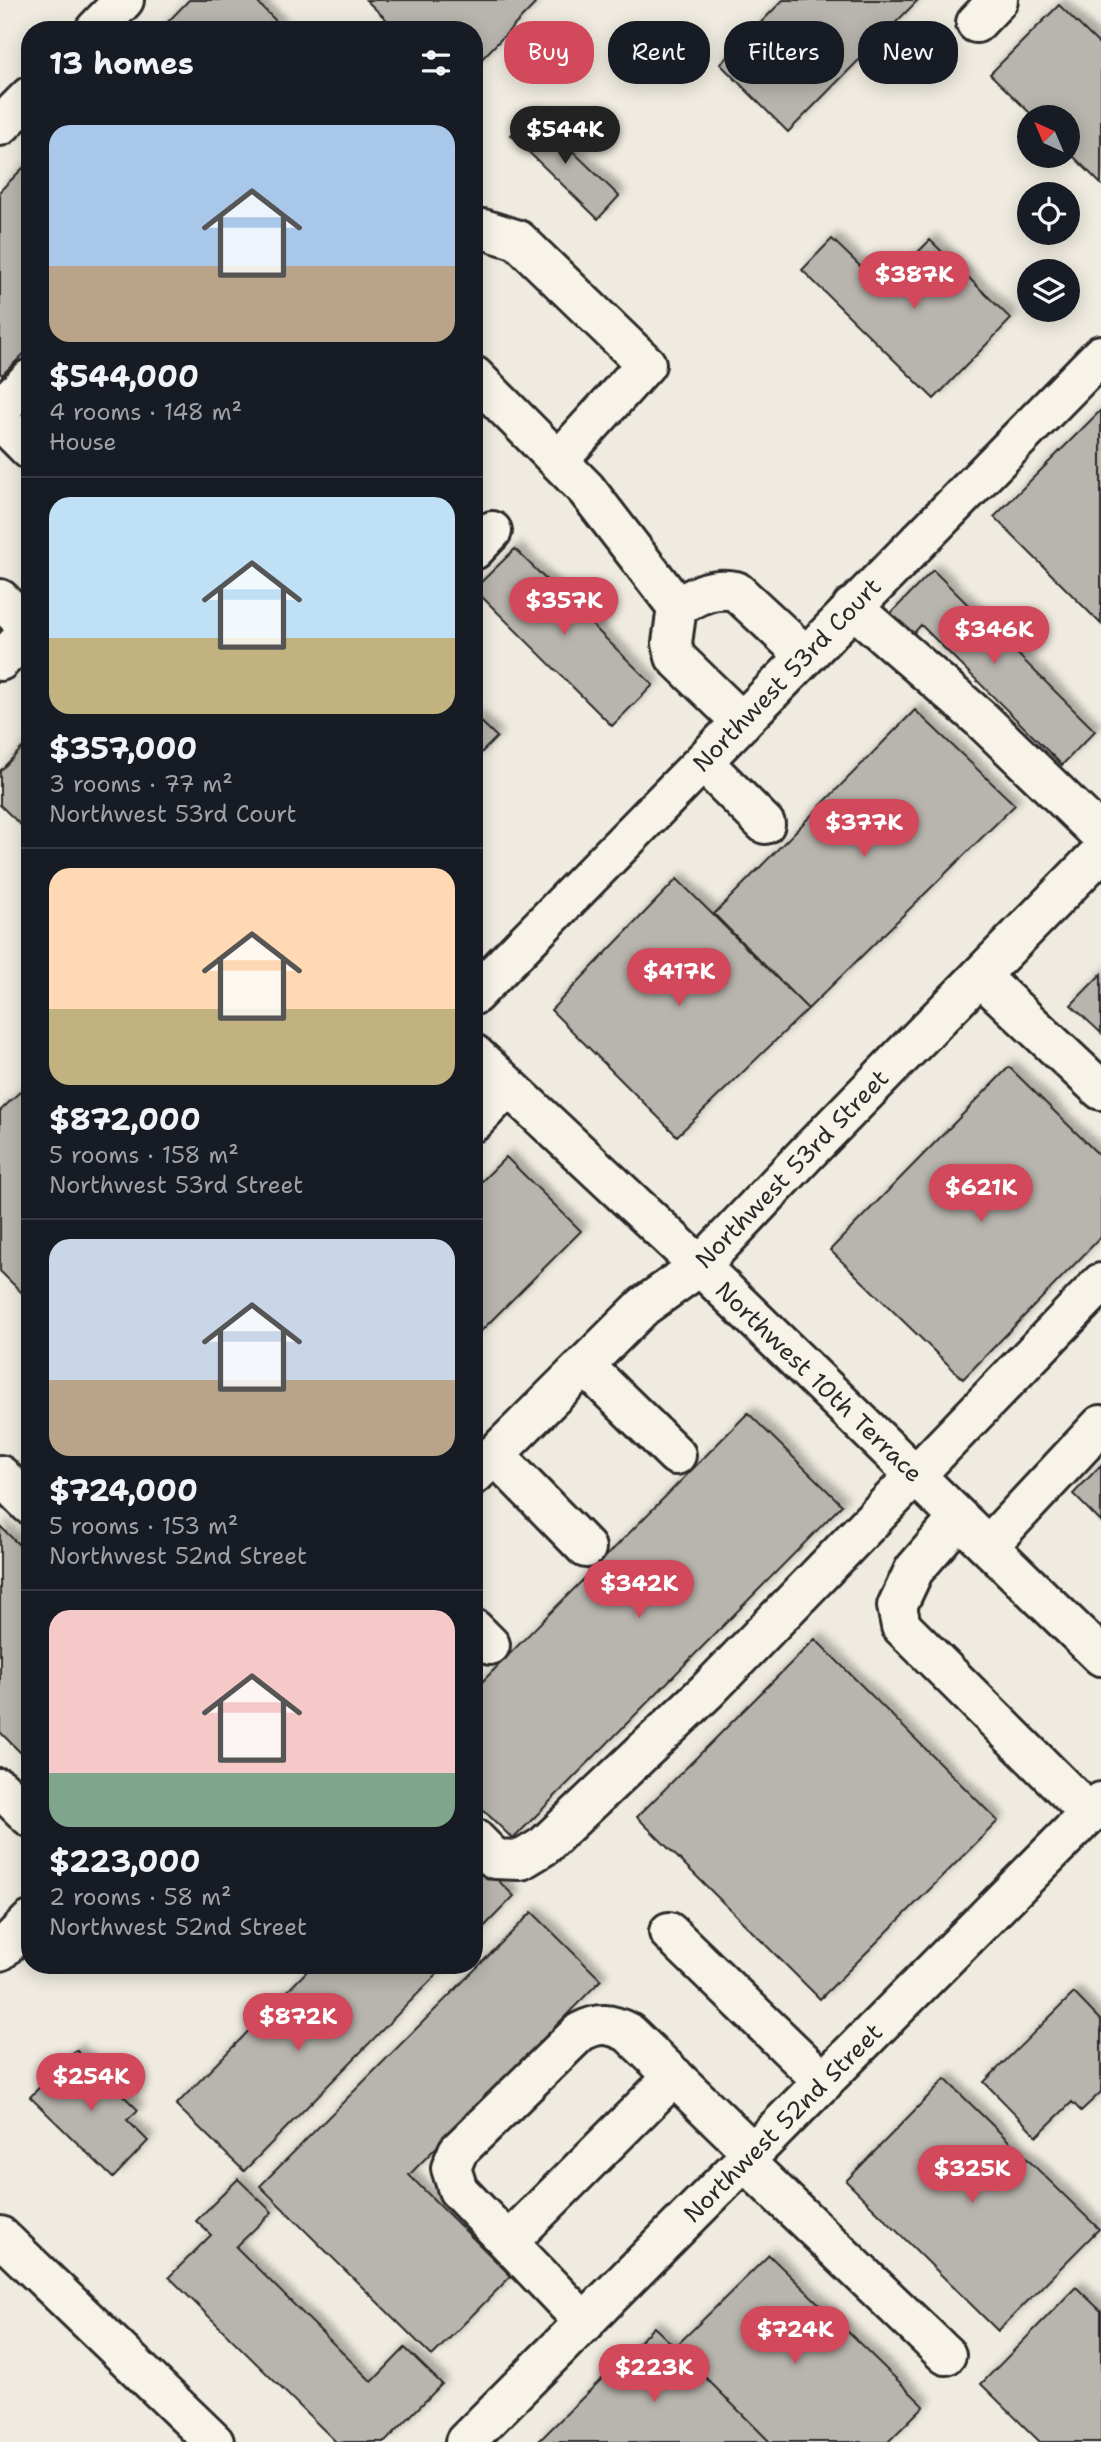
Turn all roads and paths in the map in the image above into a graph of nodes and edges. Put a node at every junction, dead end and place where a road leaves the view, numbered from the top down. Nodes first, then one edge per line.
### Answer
1 (124, 0) edge
2 (104, 21) edge
3 (21, 105) edge
4 (0, 126) edge
5 (483, 229) edge
6 (1101, 355) edge
7 (483, 385) edge
8 (21, 388) edge
9 (0, 408) edge
10 (0, 420) edge
11 (21, 441) edge
12 (558, 461) junction
13 (0, 599) edge
14 (677, 607) junction
15 (852, 607) junction
16 (21, 621) edge
17 (21, 639) edge
18 (806, 656) junction
19 (0, 661) edge
20 (742, 722) junction
21 (703, 762) junction
22 (765, 824) dead end
23 (1101, 835) edge
24 (1101, 852) edge
25 (980, 976) junction
26 (483, 986) edge
27 (483, 1062) edge
28 (508, 1086) junction
29 (1101, 1090) edge
30 (483, 1112) edge
31 (700, 1266) junction
32 (1101, 1283) edge
33 (585, 1366) junction
34 (1101, 1426) edge
35 (676, 1455) dead end
36 (484, 1465) edge
37 (914, 1474) junction
38 (0, 1475) edge
39 (21, 1496) edge
40 (959, 1518) junction
41 (988, 1546) junction
42 (586, 1548) dead end
43 (1101, 1656) edge
44 (1095, 1808) edge
45 (483, 1847) edge
46 (21, 1930) edge
47 (670, 1932) dead end
48 (0, 1951) edge
49 (674, 2076) junction
50 (824, 2082) junction
51 (749, 2157) junction
52 (0, 2236) edge
53 (508, 2242) junction
54 (585, 2323) junction
55 (946, 2355) dead end
56 (214, 2442) edge
57 (465, 2442) edge

1 - 2 street
3 - 4 street
5 - 12 street
6 - 15 street, Northwest 53rd Court
7 - 12 street
8 - 9 street
10 - 11 street
12 - 14 street
13 - 16 street
14 - 18 street
14 - 20 street
15 - 18 street, Northwest 53rd Court
15 - 23 street
17 - 19 street
18 - 20 street, Northwest 53rd Court
20 - 21 street, Northwest 53rd Court
21 - 22 street
21 - 26 street, Northwest 53rd Court
24 - 25 street, Northwest 53rd Street
25 - 29 street
25 - 31 street, Northwest 53rd Street
27 - 28 street, Northwest 10th Terrace
28 - 30 street
28 - 31 street, Northwest 10th Terrace
31 - 33 street, Northwest 53rd Street
31 - 37 street, Northwest 10th Terrace
32 - 37 street
33 - 35 street
33 - 36 street, Northwest 53rd Street
34 - 41 street
36 - 42 street
37 - 40 street, Northwest 10th Terrace
37 - 45 street
38 - 39 street
40 - 41 street, Northwest 10th Terrace
40 - 44 street
41 - 43 street, Northwest 10th Terrace
44 - 50 street, Northwest 52nd Street
46 - 48 street
47 - 50 street
49 - 51 street
49 - 53 street
49 - 53 street
50 - 51 street, Northwest 52nd Street
51 - 54 street, Northwest 52nd Street
51 - 55 street
52 - 56 street
53 - 54 street
54 - 57 street, Northwest 52nd Street

